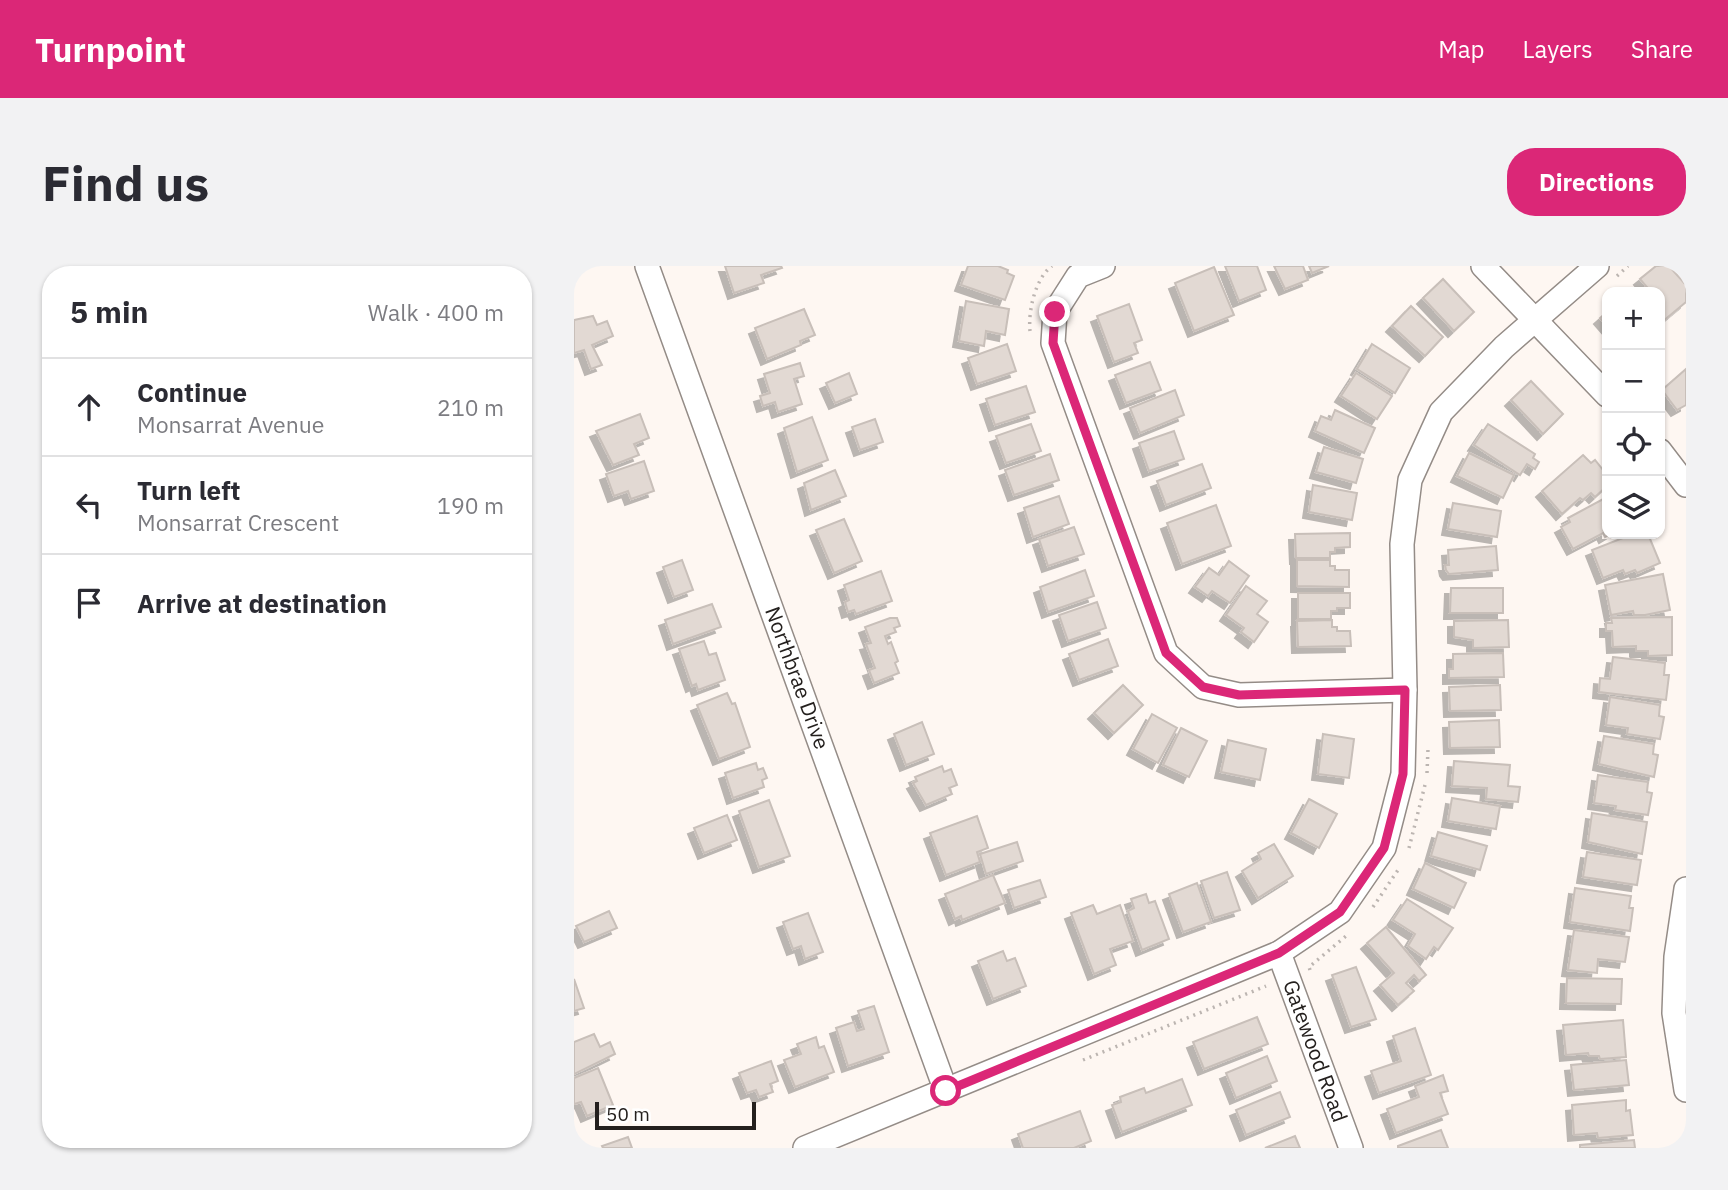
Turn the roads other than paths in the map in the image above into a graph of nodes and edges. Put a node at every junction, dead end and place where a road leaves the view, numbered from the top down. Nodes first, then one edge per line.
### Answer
1 (648, 266) edge
2 (1103, 266) edge
3 (1482, 266) edge
4 (1602, 275) edge
5 (1536, 320) junction
6 (1602, 390) edge
7 (1665, 458) edge
8 (1686, 485) edge
9 (1405, 690) junction
10 (1686, 889) edge
11 (1279, 953) junction
12 (1686, 1090) edge
13 (946, 1091) junction
14 (806, 1148) edge
15 (1351, 1148) edge

1 - 13 street, Northbrae Drive
2 - 9 street
3 - 5 street
4 - 5 street
5 - 6 street
5 - 9 street
7 - 8 street
9 - 11 street
10 - 12 street
11 - 13 street
11 - 15 street, Gatewood Road
13 - 14 street

